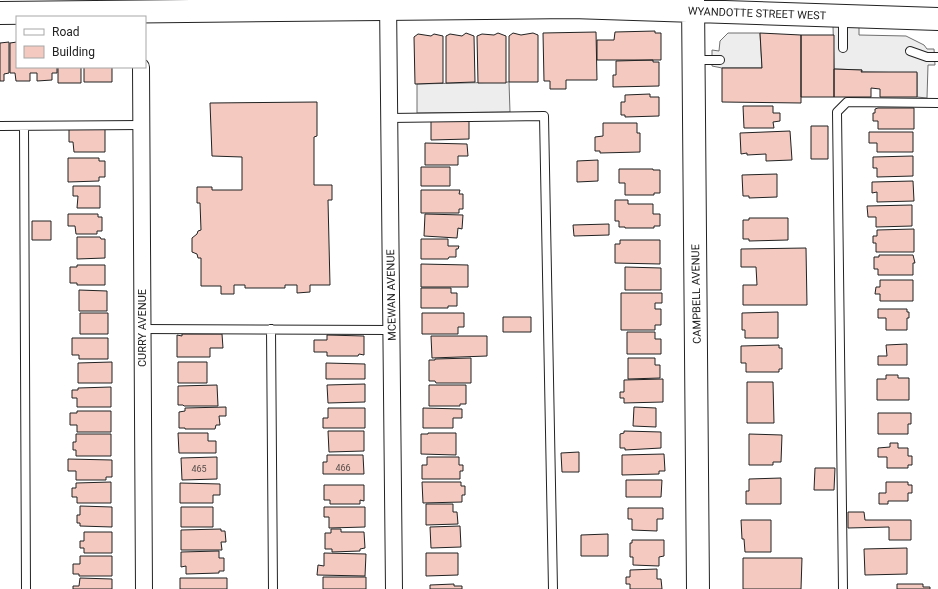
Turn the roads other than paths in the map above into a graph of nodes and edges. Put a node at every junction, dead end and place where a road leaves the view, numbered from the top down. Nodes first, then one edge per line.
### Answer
1 (388, 4) edge
2 (471, 4) edge
3 (542, 4) edge
4 (693, 5) edge
5 (0, 13) edge
6 (140, 14) edge
7 (843, 16) junction
8 (938, 19) edge
9 (843, 48) dead end
10 (910, 51) dead end
11 (938, 57) edge
12 (694, 60) junction
13 (720, 60) dead end
14 (141, 68) edge
15 (938, 103) edge
16 (389, 118) junction
17 (141, 125) junction
18 (0, 126) edge
19 (24, 126) junction
20 (142, 329) junction
21 (271, 330) junction
22 (391, 330) junction
23 (26, 589) edge
24 (144, 589) edge
25 (273, 589) edge
26 (394, 589) edge
27 (552, 589) edge
28 (698, 589) edge
29 (843, 589) edge

1 - 2 main road, WYANDOTTE STREET WEST
1 - 6 main road, WYANDOTTE STREET WEST
1 - 16 street, MCEWAN AVENUE
2 - 3 main road, WYANDOTTE STREET WEST
3 - 4 main road, WYANDOTTE STREET WEST
4 - 7 main road, WYANDOTTE STREET WEST
4 - 12 main road, CAMPBELL AVENUE
5 - 6 main road, WYANDOTTE STREET WEST
7 - 8 main road, WYANDOTTE STREET WEST
7 - 9 lane
10 - 11 lane
12 - 13 lane
12 - 28 main road, CAMPBELL AVENUE
14 - 17 street, CURRY AVENUE
15 - 29 lane
16 - 22 street, MCEWAN AVENUE
16 - 27 lane
17 - 19 lane
17 - 20 street, CURRY AVENUE
18 - 19 lane
19 - 23 lane
20 - 21 lane
20 - 24 street, CURRY AVENUE
21 - 22 lane
21 - 25 lane
22 - 26 street, MCEWAN AVENUE

